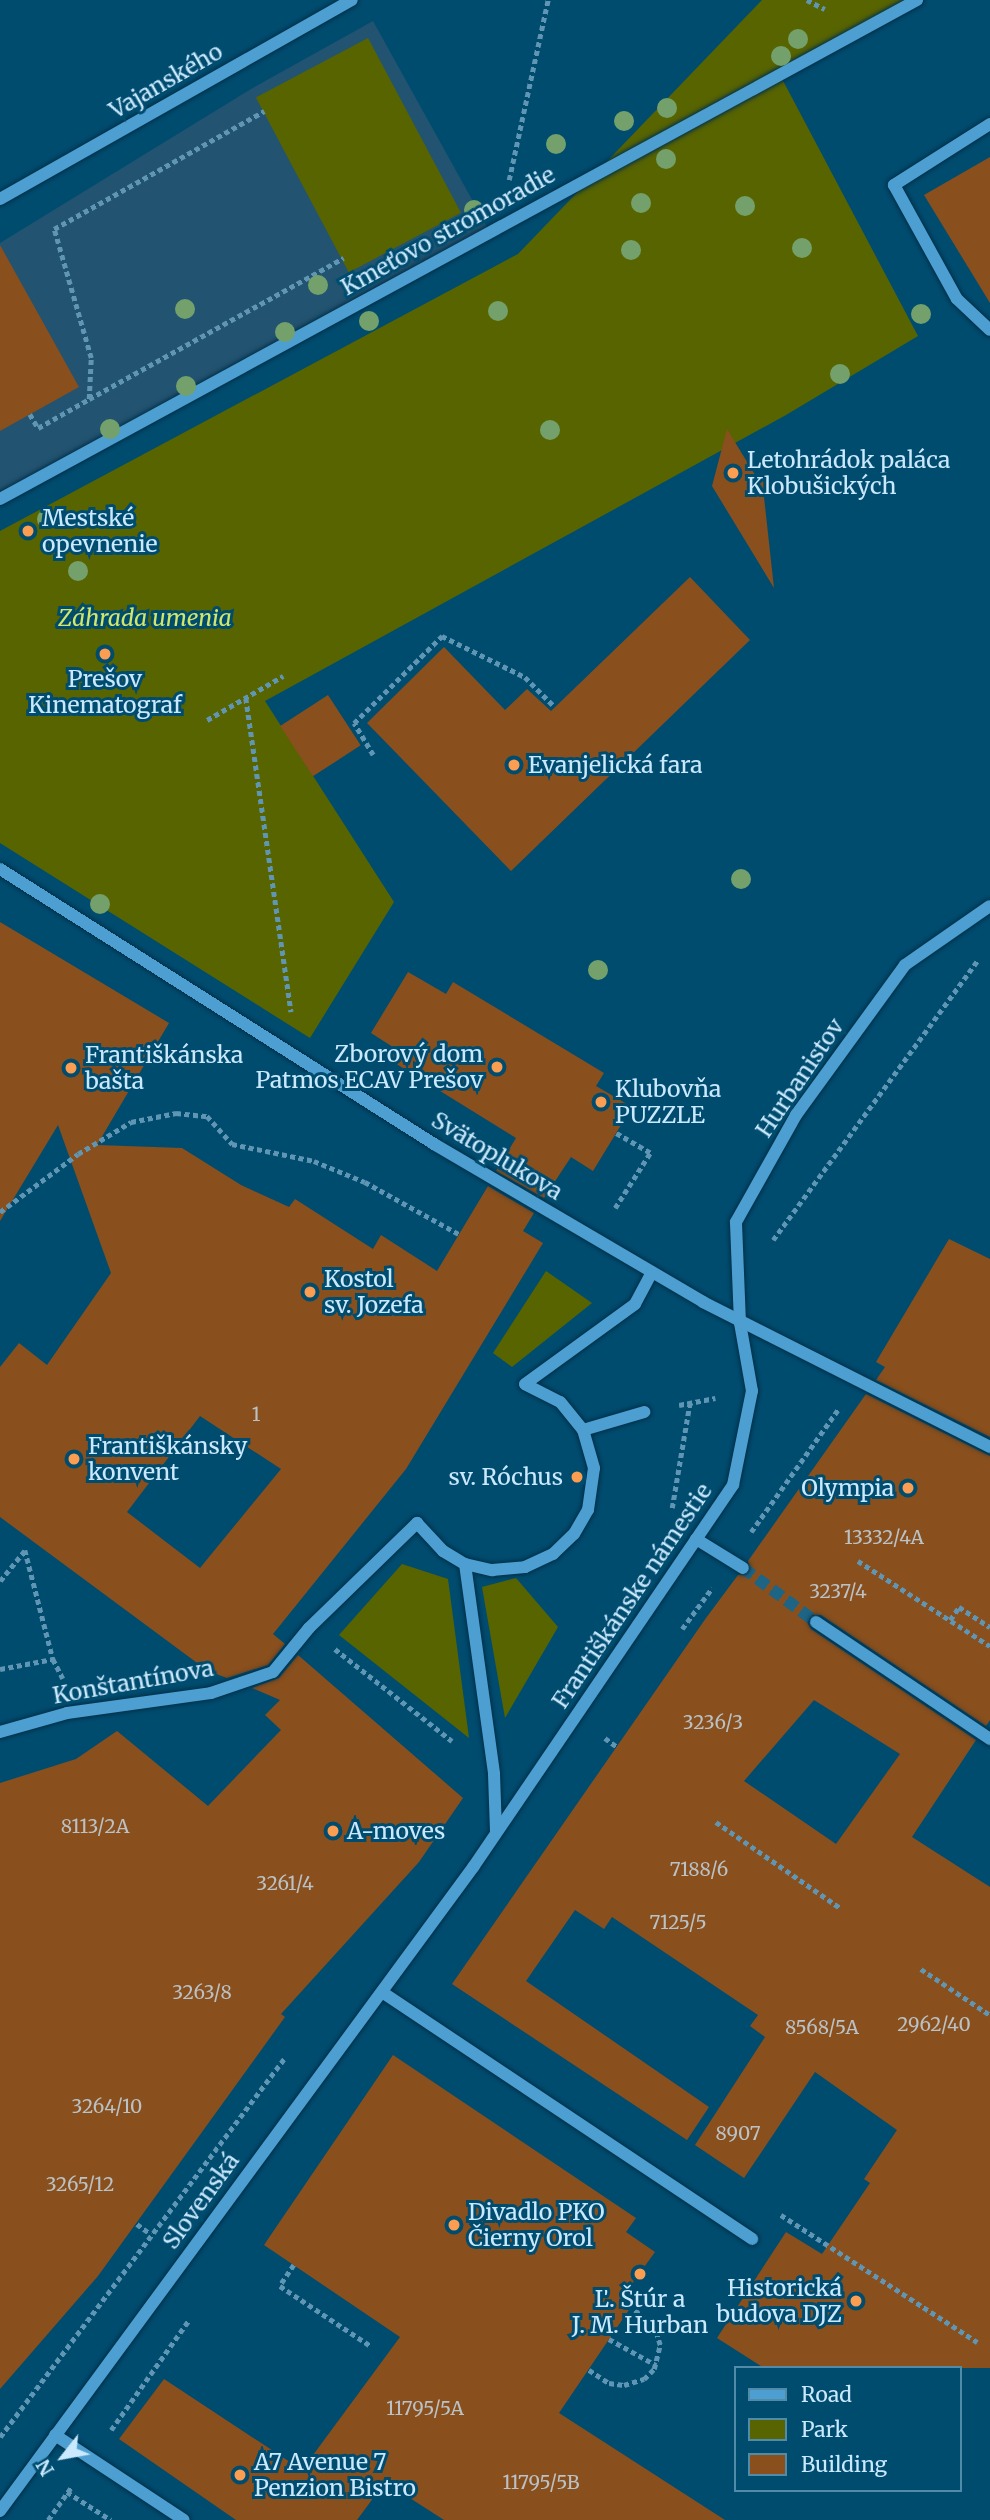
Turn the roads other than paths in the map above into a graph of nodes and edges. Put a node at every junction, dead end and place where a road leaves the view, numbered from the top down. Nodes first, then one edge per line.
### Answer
1 (352, 0) edge
2 (917, 0) edge
3 (990, 124) edge
4 (0, 200) edge
5 (990, 330) edge
6 (0, 499) edge
7 (0, 869) edge
8 (990, 906) edge
9 (652, 1272) junction
10 (740, 1323) junction
11 (644, 1412) dead end
12 (583, 1430) junction
13 (990, 1447) edge
14 (696, 1539) junction
15 (466, 1564) junction
16 (743, 1568) tunnel mouth
17 (816, 1622) tunnel mouth
18 (0, 1732) edge
19 (990, 1739) edge
20 (496, 1833) junction
21 (474, 1866) joint
22 (382, 1992) junction
23 (752, 2239) road end
24 (55, 2435) junction
25 (0, 2511) edge
26 (184, 2520) edge

1 - 4 street, Vajanského
2 - 6 street, Kmeťovo stromoradie
3 - 5 street
7 - 9 street, Svätoplukova
8 - 10 street, Hurbanistov
9 - 10 street, Svätoplukova
9 - 12 street
10 - 13 street, Svätoplukova
10 - 14 street, Františkánske námestie
11 - 12 street
12 - 15 street
14 - 16 street
14 - 20 street, Františkánske námestie
15 - 18 street, Konštantínova
15 - 20 street
17 - 19 street
20 - 21 street, Františkánske námestie
21 - 22 street, Slovenská
22 - 23 street
22 - 24 street, Slovenská
24 - 25 street, Slovenská
24 - 26 street

